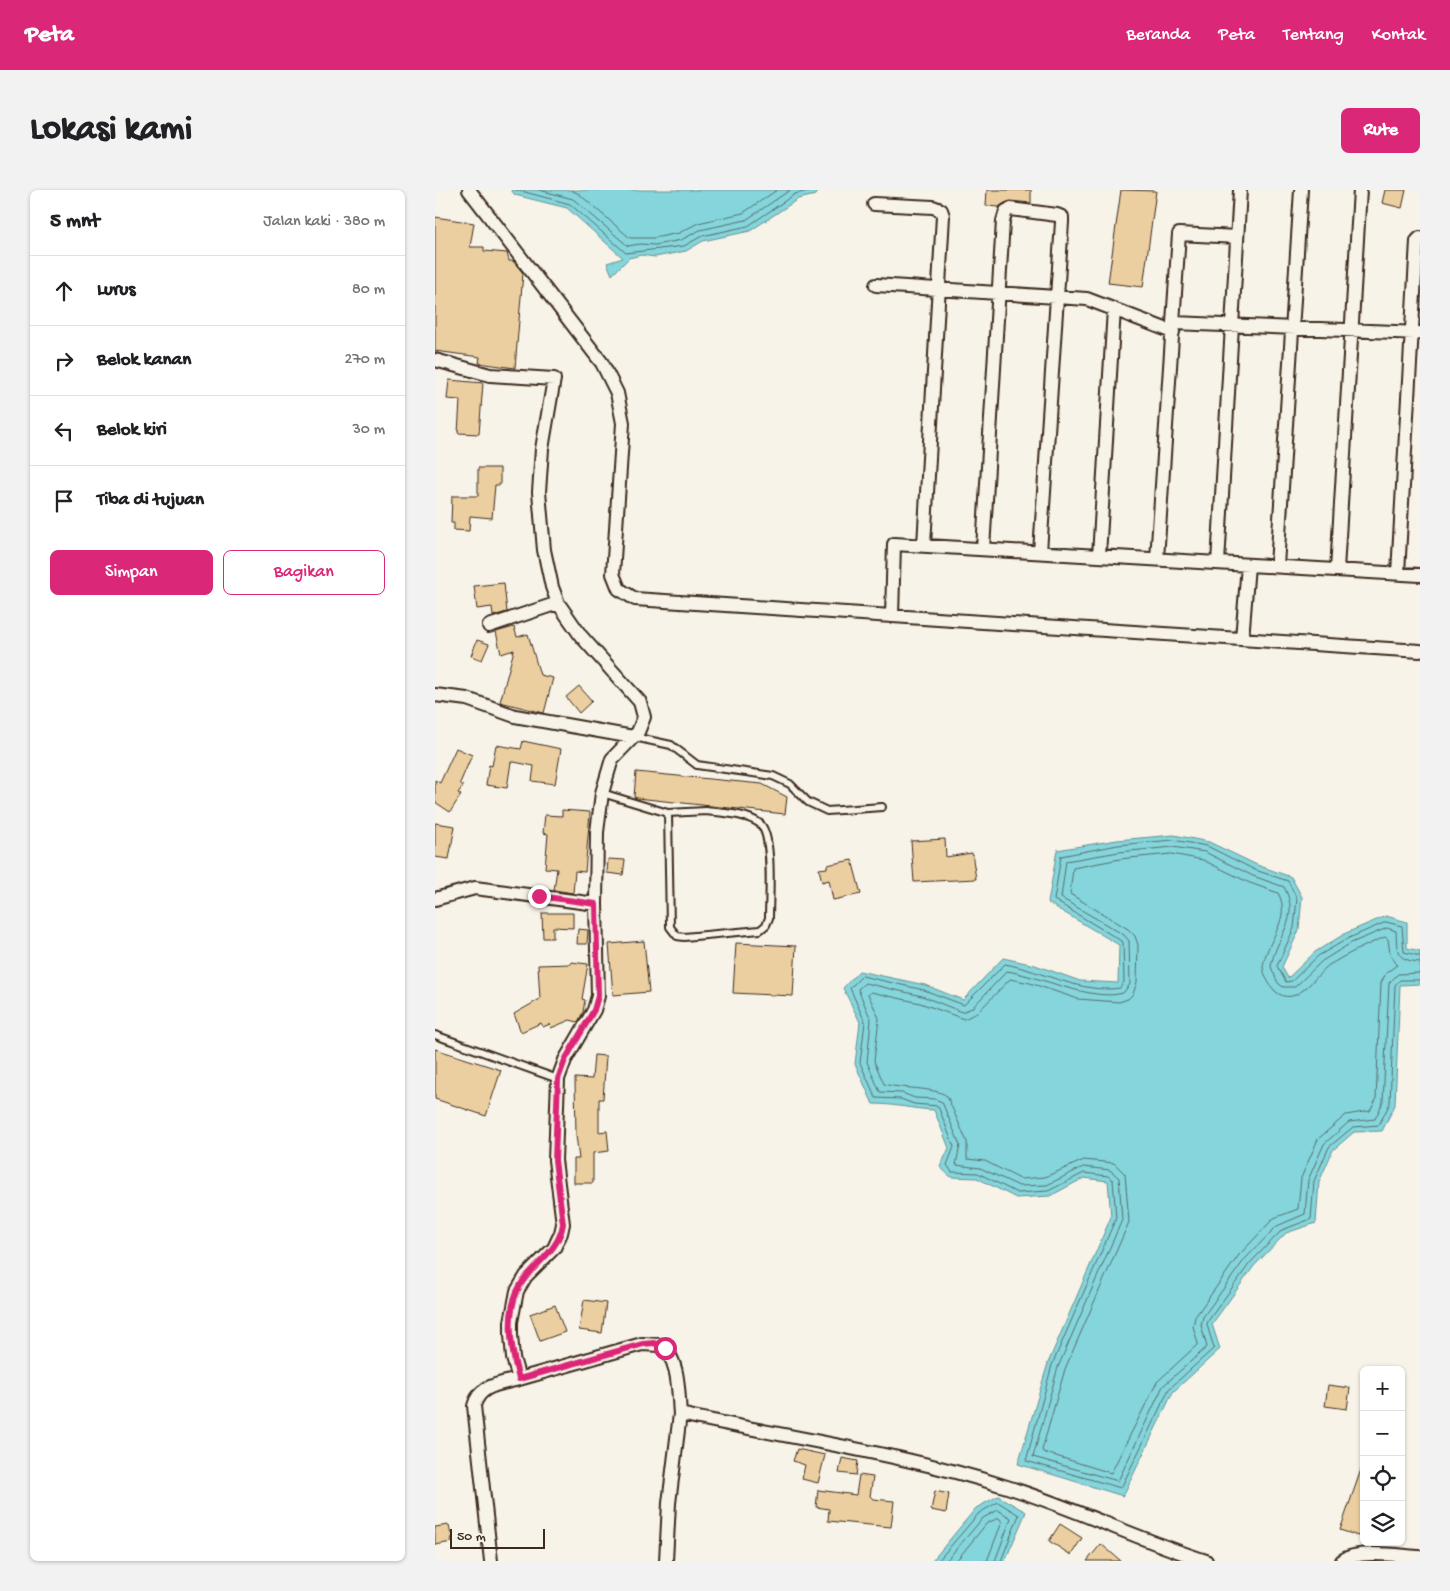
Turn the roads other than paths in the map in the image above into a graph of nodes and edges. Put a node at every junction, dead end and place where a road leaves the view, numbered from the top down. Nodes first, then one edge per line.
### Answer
1 (469, 190) edge
2 (1240, 190) edge
3 (1301, 190) edge
4 (1360, 190) edge
5 (874, 204) dead end
6 (1237, 237) junction
7 (1420, 238) edge
8 (876, 285) dead end
9 (937, 289) junction
10 (998, 293) junction
11 (1057, 296) junction
12 (1115, 309) junction
13 (1232, 326) junction
14 (1173, 327) junction
15 (1294, 329) junction
16 (1352, 332) junction
17 (1416, 333) edge
18 (435, 360) edge
19 (925, 545) junction
20 (983, 549) junction
21 (1040, 552) junction
22 (1099, 556) junction
23 (1157, 559) junction
24 (1218, 563) junction
25 (1248, 564) junction
26 (1277, 566) junction
27 (1337, 570) junction
28 (1398, 573) junction
29 (1420, 575) edge
30 (558, 603) junction
31 (892, 616) junction
32 (489, 626) dead end
33 (1242, 639) junction
34 (1420, 651) edge
35 (435, 695) edge
36 (633, 737) junction
37 (602, 793) junction
38 (882, 806) dead end
39 (667, 813) junction
40 (435, 899) edge
41 (596, 904) junction
42 (435, 1035) edge
43 (558, 1079) junction
44 (519, 1379) junction
45 (681, 1414) junction
46 (1420, 1557) edge
47 (491, 1561) edge
48 (666, 1561) edge
49 (1206, 1561) edge
50 (1342, 1561) edge

1 - 31 street
2 - 6 street
3 - 15 street
4 - 16 street
5 - 9 street
6 - 13 street
6 - 14 street
7 - 17 street
8 - 9 street
9 - 10 street
9 - 19 street
10 - 11 street
10 - 11 street
10 - 20 street
11 - 12 street
11 - 21 street
12 - 14 street
12 - 22 street
13 - 14 street
13 - 15 street
13 - 24 street
14 - 23 street
15 - 16 street
15 - 26 street
16 - 17 street
16 - 27 street
17 - 28 street
18 - 30 street
19 - 20 street
19 - 31 street
20 - 21 street
21 - 22 street
22 - 23 street
23 - 24 street
24 - 25 street
25 - 26 street
25 - 33 street
26 - 27 street
27 - 28 street
28 - 29 street
30 - 32 street
30 - 36 street
31 - 33 street
33 - 34 street
35 - 36 street
36 - 37 street
36 - 38 lane
37 - 39 lane
37 - 41 street
39 - 39 lane
40 - 41 street
41 - 43 street
42 - 43 lane
43 - 44 street
44 - 45 street
44 - 47 street
45 - 48 street
45 - 49 street
46 - 50 street

